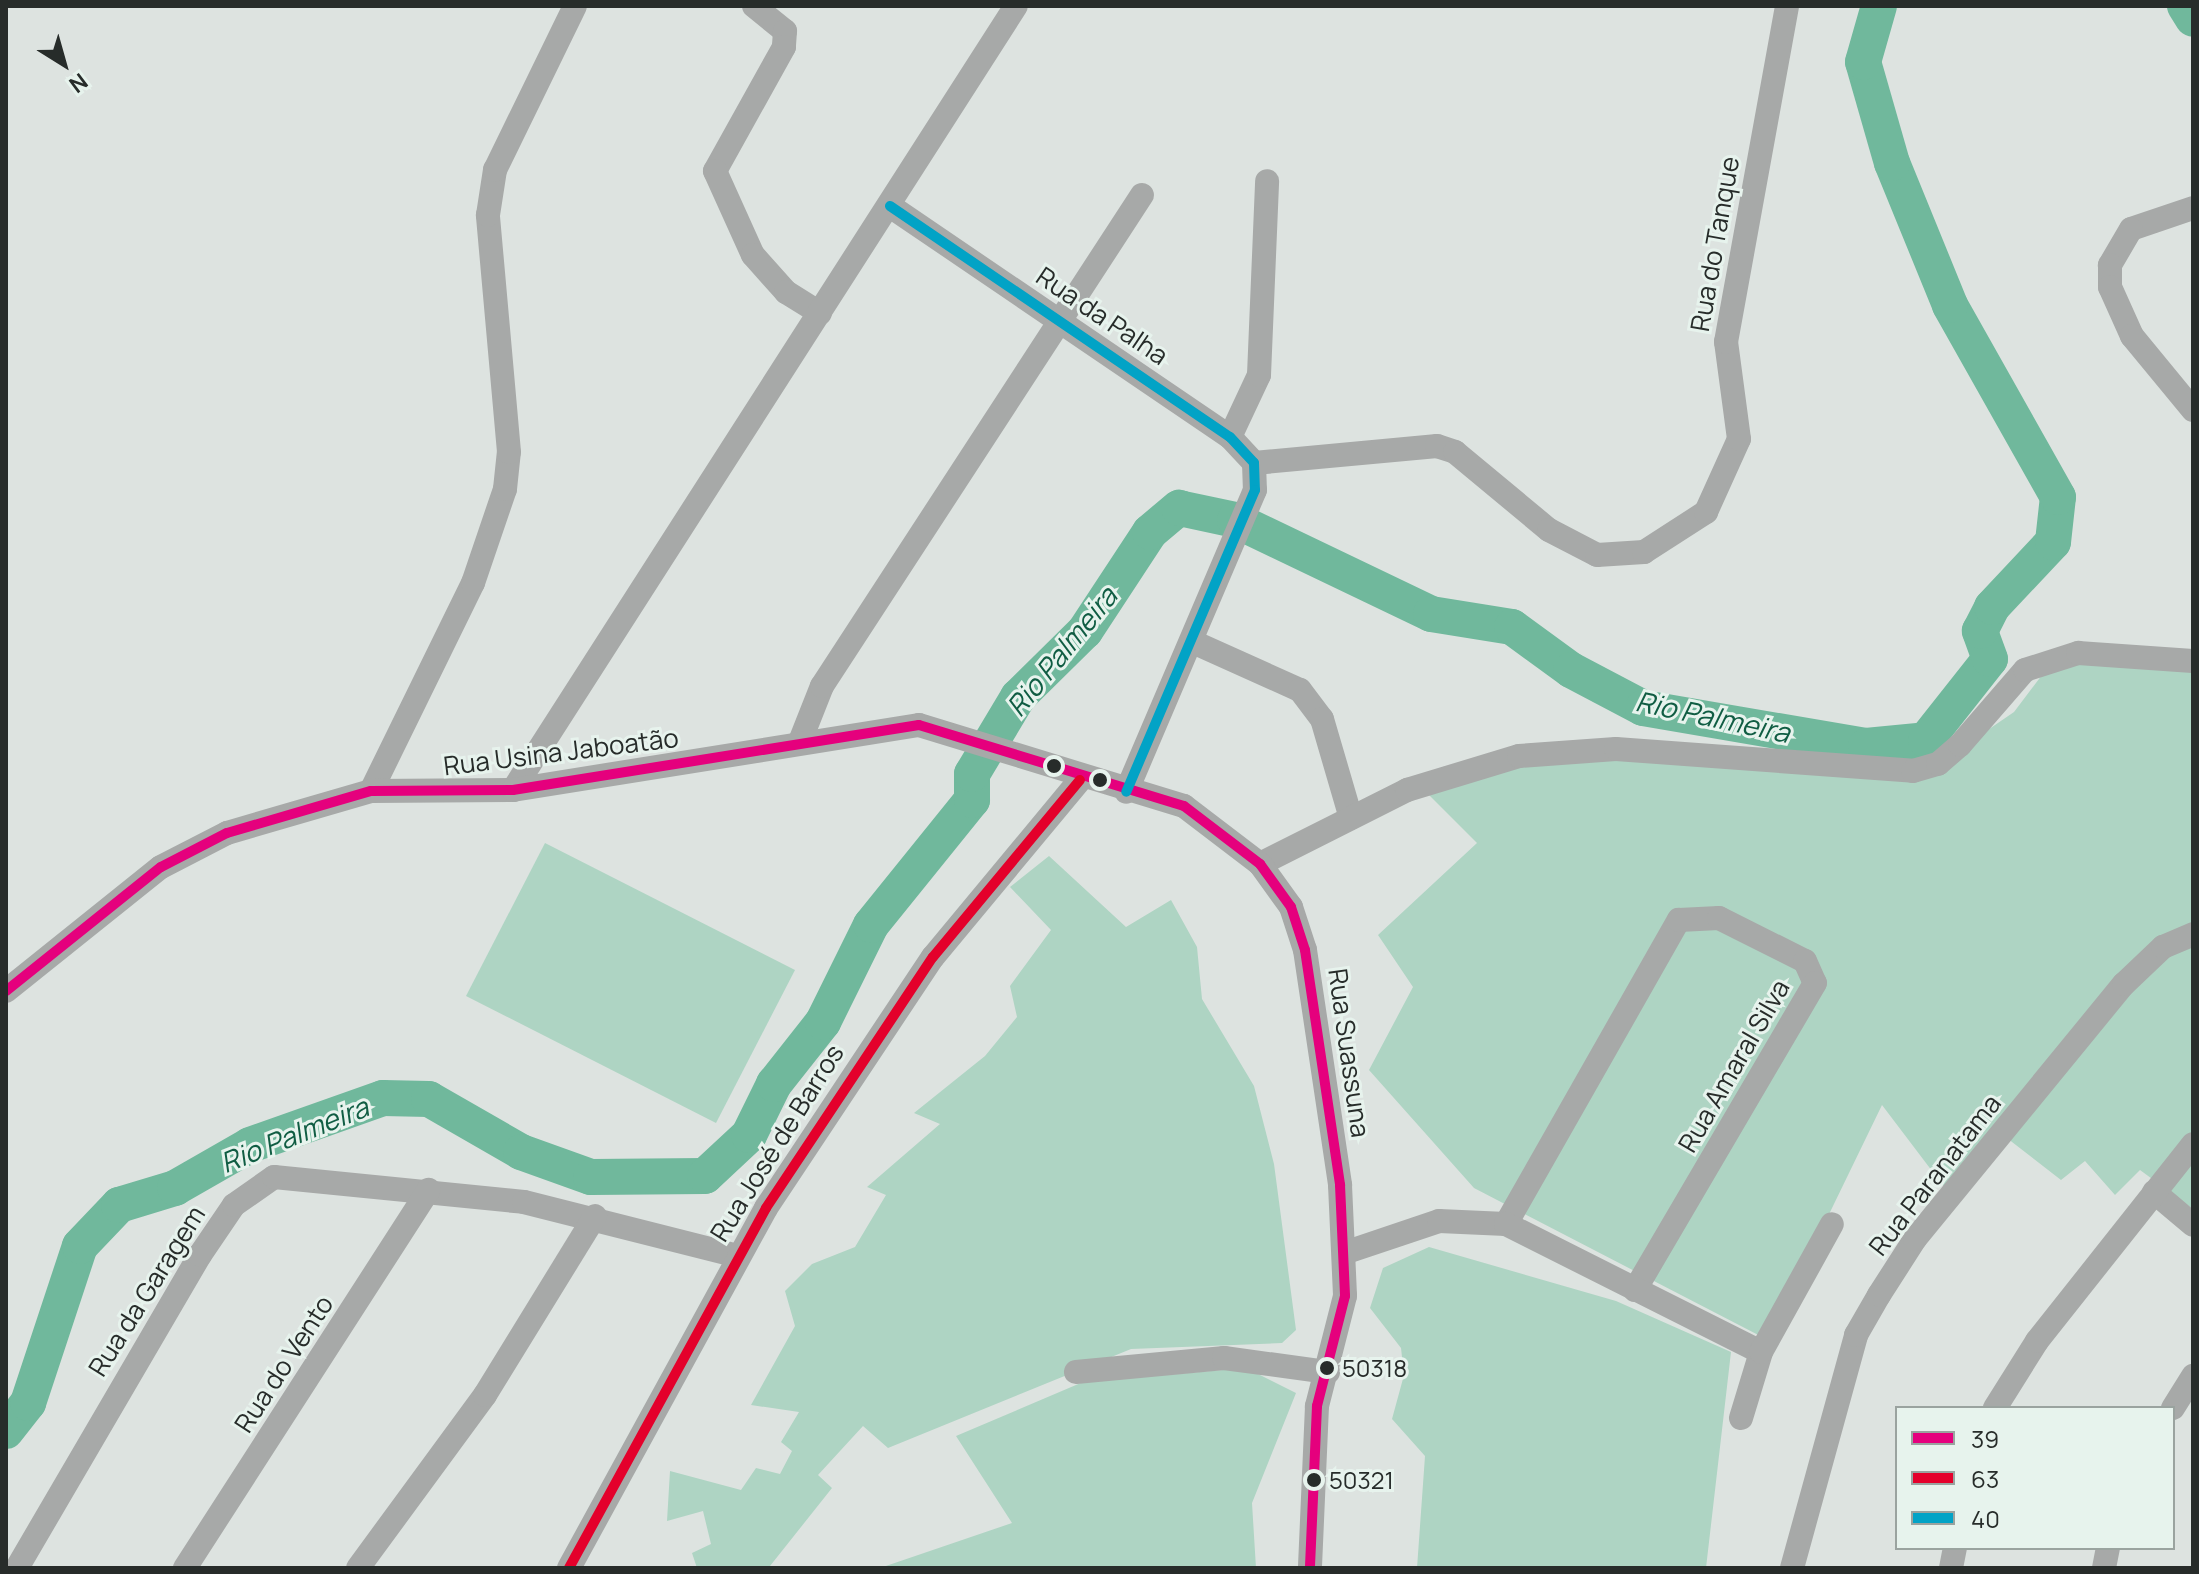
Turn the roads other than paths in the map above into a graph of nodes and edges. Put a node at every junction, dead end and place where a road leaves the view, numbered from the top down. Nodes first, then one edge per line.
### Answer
1 (575, 6) edge
2 (754, 6) edge
3 (1016, 6) edge
4 (1787, 6) edge
5 (1267, 181) dead end
6 (1142, 195) dead end
7 (890, 206) junction
8 (2193, 208) edge
9 (820, 313) junction
10 (1056, 319) junction
11 (2193, 410) edge
12 (1230, 437) junction
13 (1254, 463) junction
14 (1193, 642) junction
15 (2193, 661) edge
16 (801, 739) junction
17 (981, 744) joint
18 (1080, 780) junction
19 (513, 790) junction
20 (371, 791) junction
21 (1126, 792) junction
22 (1351, 818) junction
23 (1260, 864) junction
24 (2193, 934) edge
25 (6, 991) edge
26 (2193, 1144) edge
27 (429, 1190) junction
28 (2154, 1192) junction
29 (595, 1216) junction
30 (1506, 1224) junction
31 (1832, 1224) dead end
32 (2193, 1225) edge
33 (1344, 1253) junction
34 (737, 1256) junction
35 (1635, 1290) junction
36 (1761, 1352) junction
37 (1076, 1372) dead end
38 (1328, 1372) junction
39 (2193, 1376) edge
40 (1996, 1406) edge
41 (2174, 1406) edge
42 (1741, 1418) dead end
43 (17, 1568) edge
44 (185, 1568) edge
45 (358, 1568) edge
46 (569, 1568) edge
47 (1310, 1568) edge
48 (1792, 1568) edge

1 - 20 street
2 - 9 street
3 - 7 street
4 - 13 street, Rua do Tanque
5 - 12 street
6 - 10 street
7 - 9 street
7 - 10 street, Rua da Palha
8 - 11 street
9 - 19 street
10 - 12 street, Rua da Palha
10 - 16 street
12 - 13 street, Rua da Palha
13 - 14 street
14 - 21 street
14 - 22 street
15 - 22 street
16 - 17 street, Rua Usina Jaboatão
16 - 19 street, Rua Usina Jaboatão
17 - 18 street, Rua Suassuna
18 - 21 street, Rua Suassuna
18 - 34 street, Rua José de Barros
19 - 20 street, Rua Usina Jaboatão
20 - 25 street, Rua Usina Jaboatão
21 - 23 street, Rua Suassuna
22 - 23 street
23 - 33 street, Rua Suassuna
24 - 48 street, Rua Paranatama
26 - 28 street
27 - 29 street, Rua da Garagem
27 - 43 street, Rua da Garagem
27 - 44 street, Rua do Vento
28 - 32 street
28 - 40 street
29 - 34 street, Rua da Garagem
29 - 45 street
30 - 33 street
30 - 35 street
30 - 35 street, Rua Amaral Silva
31 - 36 street
33 - 38 street, Rua Suassuna
34 - 46 street, Rua José de Barros
35 - 36 street
36 - 42 street
37 - 38 street
38 - 47 street, Rua Suassuna
39 - 41 street

